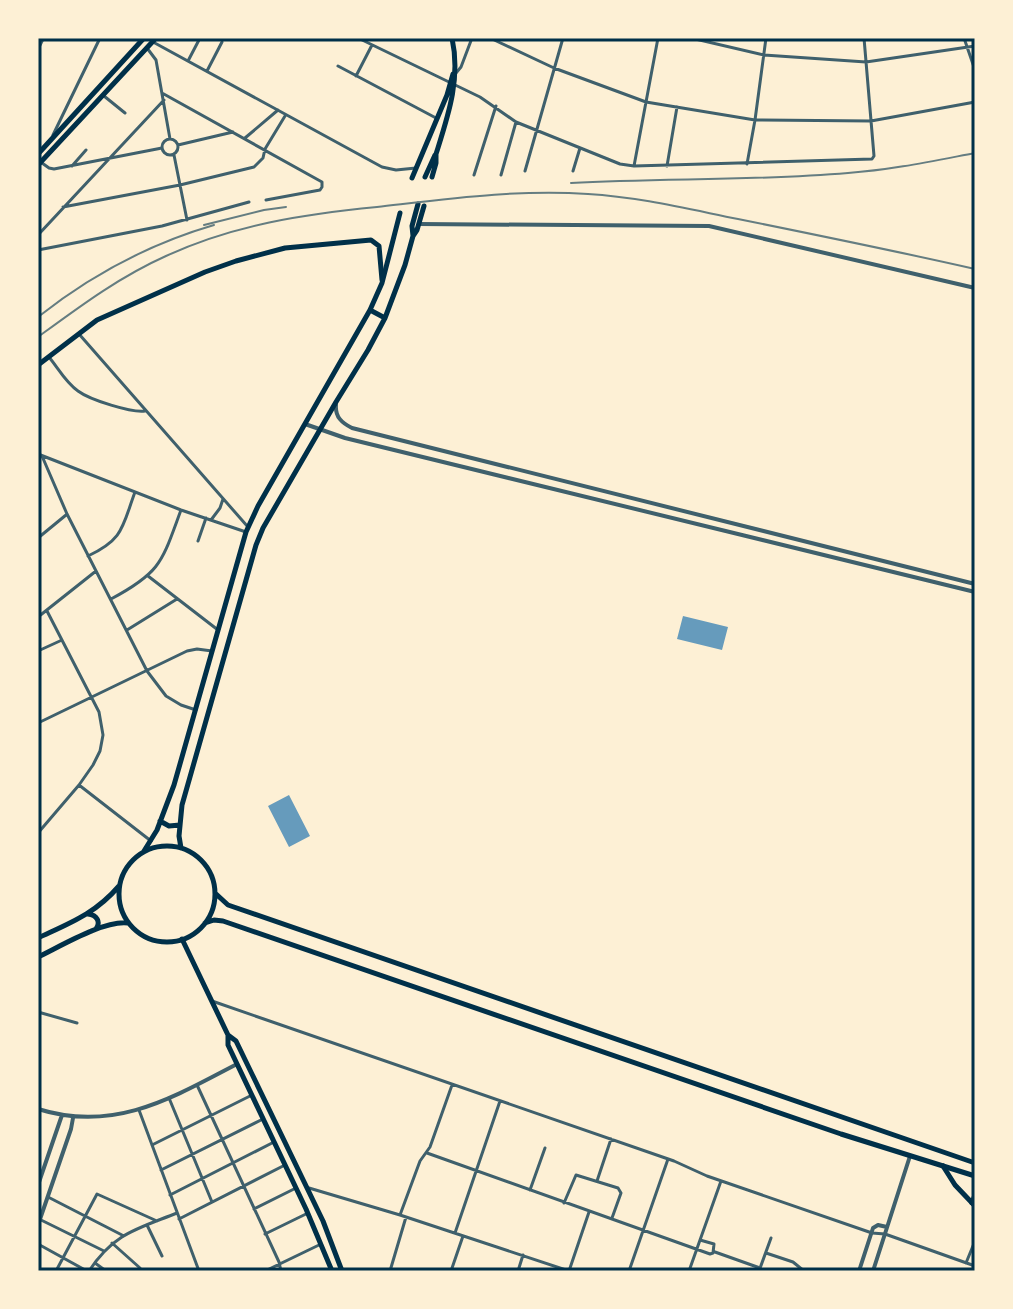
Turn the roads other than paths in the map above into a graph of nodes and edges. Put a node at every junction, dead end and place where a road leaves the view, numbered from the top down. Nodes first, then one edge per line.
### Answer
1 (43, 38) edge
2 (100, 38) edge
3 (144, 38) edge
4 (200, 38) edge
5 (358, 38) edge
6 (452, 38) edge
7 (472, 38) edge
8 (490, 38) edge
9 (563, 38) edge
10 (658, 38) edge
11 (691, 38) edge
12 (766, 38) edge
13 (864, 38) edge
14 (964, 38) edge
15 (155, 40) edge
16 (222, 42) dead end
17 (372, 45) junction
18 (975, 46) edge
19 (38, 48) edge
20 (147, 48) junction
21 (967, 48) junction
22 (764, 55) junction
23 (188, 61) junction
24 (866, 62) junction
25 (338, 66) dead end
26 (554, 68) junction
27 (975, 70) edge
28 (207, 71) junction
29 (454, 74) junction
30 (356, 76) junction
31 (453, 84) junction
32 (162, 93) junction
33 (104, 96) junction
34 (164, 100) junction
35 (646, 102) junction
36 (975, 102) edge
37 (496, 106) junction
38 (677, 107) junction
39 (278, 110) junction
40 (125, 113) dead end
41 (286, 114) junction
42 (436, 118) junction
43 (755, 120) junction
44 (871, 121) junction
45 (516, 122) junction
46 (536, 130) junction
47 (234, 132) junction
48 (245, 138) junction
49 (170, 139) junction
50 (50, 141) junction
51 (178, 145) junction
52 (162, 148) junction
53 (580, 148) junction
54 (265, 149) junction
55 (86, 150) dead end
56 (38, 154) edge
57 (174, 155) junction
58 (108, 158) junction
59 (39, 164) edge
60 (747, 164) junction
61 (72, 166) junction
62 (634, 166) junction
63 (667, 166) junction
64 (416, 168) junction
65 (525, 171) dead end
66 (573, 171) dead end
67 (474, 175) dead end
68 (501, 175) dead end
69 (428, 177) dead end
70 (412, 178) dead end
71 (180, 185) junction
72 (266, 200) dead end
73 (249, 202) dead end
74 (63, 207) junction
75 (400, 213) dead end
76 (187, 220) junction
77 (419, 224) junction
78 (38, 235) edge
79 (413, 236) junction
80 (38, 250) edge
81 (382, 283) junction
82 (975, 288) edge
83 (370, 310) junction
84 (385, 318) junction
85 (79, 334) junction
86 (49, 357) junction
87 (38, 365) edge
88 (336, 402) junction
89 (145, 411) junction
90 (305, 424) junction
91 (321, 430) junction
92 (40, 455) edge
93 (135, 492) junction
94 (223, 499) junction
95 (181, 510) junction
96 (67, 514) junction
97 (209, 519) junction
98 (247, 529) junction
99 (38, 538) edge
100 (198, 541) dead end
101 (852, 554) junction
102 (88, 556) junction
103 (850, 562) junction
104 (96, 571) junction
105 (148, 576) junction
106 (975, 584) edge
107 (975, 592) edge
108 (111, 599) junction
109 (177, 599) junction
110 (47, 611) junction
111 (38, 617) edge
112 (127, 630) junction
113 (218, 631) junction
114 (62, 640) junction
115 (38, 651) edge
116 (212, 651) junction
117 (147, 671) junction
118 (91, 697) junction
119 (196, 710) junction
120 (38, 723) edge
121 (79, 785) junction
122 (160, 821) junction
123 (180, 825) junction
124 (38, 833) edge
125 (151, 841) junction
126 (181, 848) junction
127 (144, 851) junction
128 (119, 885) junction
129 (215, 893) junction
130 (88, 914) junction
131 (128, 923) junction
132 (205, 923) junction
133 (95, 930) junction
134 (38, 938) edge
135 (182, 939) junction
136 (38, 957) edge
137 (468, 997) junction
138 (212, 1001) junction
139 (38, 1012) edge
140 (77, 1023) dead end
141 (228, 1035) junction
142 (237, 1064) junction
143 (197, 1084) junction
144 (452, 1084) junction
145 (252, 1095) junction
146 (169, 1098) junction
147 (500, 1101) junction
148 (38, 1109) edge
149 (139, 1110) junction
150 (62, 1115) junction
151 (211, 1116) junction
152 (73, 1117) junction
153 (263, 1119) junction
154 (182, 1130) junction
155 (222, 1139) junction
156 (611, 1139) junction
157 (274, 1142) junction
158 (152, 1145) junction
159 (545, 1148) dead end
160 (427, 1153) junction
161 (192, 1154) junction
162 (910, 1156) junction
163 (668, 1159) junction
164 (232, 1163) junction
165 (975, 1163) edge
166 (285, 1165) junction
167 (943, 1165) junction
168 (44, 1167) junction
169 (161, 1170) junction
170 (476, 1171) junction
171 (57, 1172) junction
172 (975, 1176) edge
173 (203, 1178) junction
174 (597, 1181) junction
175 (721, 1181) junction
176 (38, 1185) edge
177 (242, 1186) junction
178 (296, 1188) junction
179 (307, 1188) junction
180 (530, 1190) junction
181 (170, 1195) junction
182 (975, 1195) edge
183 (48, 1197) junction
184 (212, 1202) junction
185 (564, 1203) junction
186 (973, 1205) edge
187 (254, 1209) junction
188 (589, 1212) junction
189 (177, 1213) junction
190 (308, 1213) junction
191 (400, 1215) junction
192 (85, 1216) junction
193 (406, 1217) junction
194 (179, 1219) junction
195 (612, 1219) junction
196 (39, 1221) edge
197 (157, 1221) junction
198 (147, 1225) junction
199 (887, 1227) junction
200 (642, 1230) junction
201 (455, 1233) junction
202 (872, 1233) junction
203 (265, 1234) junction
204 (885, 1234) junction
205 (122, 1235) junction
206 (74, 1236) junction
207 (463, 1236) junction
208 (771, 1238) dead end
209 (700, 1240) junction
210 (975, 1241) edge
211 (112, 1243) junction
212 (38, 1244) edge
213 (322, 1244) junction
214 (697, 1249) junction
215 (104, 1251) junction
216 (714, 1251) junction
217 (766, 1253) junction
218 (523, 1255) junction
219 (162, 1256) dead end
220 (63, 1257) junction
221 (95, 1263) junction
222 (966, 1263) junction
223 (280, 1264) junction
224 (975, 1266) edge
225 (140, 1268) dead end
226 (760, 1269) edge
227 (342, 1270) edge
228 (56, 1271) edge
229 (88, 1271) edge
230 (106, 1271) edge
231 (199, 1271) edge
232 (265, 1271) edge
233 (281, 1271) edge
234 (332, 1271) edge
235 (350, 1271) edge
236 (390, 1271) edge
237 (451, 1271) edge
238 (518, 1271) edge
239 (569, 1271) edge
240 (629, 1271) edge
241 (689, 1271) edge
242 (804, 1271) edge
243 (859, 1271) edge
244 (873, 1271) edge

1 - 19 street
2 - 50 street
3 - 50 main road
4 - 23 street
5 - 17 street
6 - 29 main road
7 - 29 street
8 - 26 street
9 - 26 street
10 - 35 street
11 - 22 street
12 - 22 street
13 - 24 street
14 - 21 street
15 - 20 main road
15 - 23 street
16 - 28 street
17 - 30 street
17 - 31 street
18 - 21 street
20 - 32 street
20 - 33 main road
21 - 24 street
21 - 27 street
22 - 24 street
22 - 43 street
23 - 28 street
24 - 44 street
25 - 30 street
26 - 35 street
26 - 46 street
28 - 39 street
29 - 31 main road
30 - 42 street
31 - 37 street
31 - 42 main road
31 - 69 main road
32 - 34 street
32 - 47 street
33 - 40 street
33 - 59 main road
34 - 49 street
34 - 58 street
35 - 38 street
35 - 62 street
36 - 44 street
37 - 45 street
37 - 67 street
38 - 43 street
38 - 63 street
39 - 41 street
39 - 48 street
41 - 54 street
41 - 64 street
42 - 64 main road
43 - 44 street
43 - 60 street
44 - 60 street
45 - 46 street
45 - 68 street
46 - 53 street
46 - 65 street
47 - 48 street
47 - 51 street
48 - 54 street
49 - 51 street
49 - 52 street
50 - 56 main road
51 - 57 street
52 - 57 street
52 - 58 street
53 - 62 street
53 - 66 street
54 - 71 street
54 - 72 street
55 - 61 street
57 - 71 street
58 - 61 street
58 - 74 street
59 - 61 street
60 - 63 street
62 - 63 street
64 - 70 main road
71 - 74 street
71 - 76 street
73 - 76 street
74 - 78 street
75 - 81 main road
76 - 80 street
77 - 79 main road
77 - 79 main road
77 - 82 street
79 - 84 main road
81 - 83 main road
81 - 85 main road
83 - 84 main road
83 - 90 main road
84 - 88 main road
85 - 86 main road
85 - 89 street
86 - 87 main road
86 - 89 street
88 - 91 main road
88 - 101 street
89 - 94 street
90 - 91 street
90 - 98 main road
91 - 103 street
91 - 123 main road
92 - 93 street
92 - 96 street
93 - 95 street
93 - 102 street
94 - 97 street
94 - 98 street
95 - 97 street
95 - 105 street
96 - 99 street
96 - 102 street
97 - 98 street
97 - 100 street
98 - 113 main road
101 - 103 street
101 - 106 street
102 - 104 street
103 - 107 street
104 - 108 street
104 - 110 street
105 - 108 street
105 - 109 street
108 - 112 street
109 - 112 street
109 - 113 street
110 - 111 street
110 - 114 street
112 - 117 street
113 - 116 main road
114 - 115 street
114 - 118 street
116 - 117 street
116 - 119 main road
117 - 118 street
117 - 119 street
118 - 120 street
118 - 121 street
119 - 122 main road
121 - 124 street
121 - 125 street
122 - 123 main road
122 - 125 main road
123 - 126 main road
125 - 127 main road
126 - 127 main road
126 - 129 main road
127 - 128 main road
128 - 130 main road
128 - 131 main road
129 - 132 main road
129 - 137 main road
130 - 133 main road
130 - 134 main road
131 - 133 main road
131 - 135 main road
132 - 135 main road
132 - 137 main road
133 - 136 main road
135 - 138 main road
137 - 162 main road
137 - 165 main road
138 - 141 main road
138 - 144 street
139 - 140 street
141 - 142 main road
141 - 179 main road
142 - 143 street
142 - 145 main road
143 - 146 street
143 - 151 street
144 - 147 street
144 - 160 street
145 - 151 street
145 - 153 main road
146 - 149 street
146 - 154 street
147 - 156 street
147 - 170 street
148 - 150 street
149 - 152 street
149 - 158 street
150 - 152 street
150 - 168 street
151 - 154 street
151 - 155 street
152 - 171 street
153 - 155 street
153 - 157 main road
154 - 158 street
154 - 161 street
155 - 161 street
155 - 164 street
156 - 163 street
156 - 174 street
157 - 164 street
157 - 166 main road
158 - 169 street
159 - 180 street
160 - 170 street
160 - 191 street
161 - 169 street
161 - 173 street
162 - 167 main road
162 - 199 street
163 - 175 street
163 - 200 street
164 - 173 street
164 - 177 street
166 - 177 street
166 - 178 main road
167 - 172 main road
167 - 186 main road
168 - 171 street
168 - 176 street
169 - 181 street
170 - 180 street
170 - 201 street
171 - 183 street
173 - 181 street
173 - 184 street
174 - 185 street
174 - 195 street
175 - 202 street
175 - 209 street
177 - 184 street
177 - 187 street
178 - 187 street
178 - 190 main road
179 - 191 street
179 - 227 main road
180 - 185 street
181 - 189 street
182 - 186 main road
183 - 192 street
183 - 196 street
184 - 194 street
185 - 188 street
187 - 203 street
188 - 195 street
188 - 239 street
189 - 194 street
189 - 197 street
190 - 203 street
190 - 213 main road
191 - 193 street
192 - 197 street
192 - 205 street
192 - 206 street
193 - 201 street
193 - 236 street
194 - 231 street
195 - 200 street
196 - 206 street
197 - 198 street
198 - 205 street
198 - 219 street
199 - 202 street
199 - 204 street
200 - 214 street
200 - 240 street
201 - 207 street
202 - 204 street
202 - 243 street
203 - 223 street
204 - 222 street
204 - 244 street
205 - 211 street
206 - 215 street
206 - 220 street
207 - 218 street
207 - 237 street
208 - 217 street
209 - 214 street
209 - 216 street
210 - 222 street
211 - 215 street
211 - 225 street
212 - 220 street
213 - 223 street
213 - 234 main road
214 - 216 street
214 - 241 street
215 - 221 street
216 - 226 street
217 - 226 street
217 - 242 street
218 - 238 street
218 - 239 street
220 - 228 street
220 - 229 street
221 - 229 street
221 - 230 street
222 - 224 street
223 - 232 street
223 - 233 street
227 - 235 street

